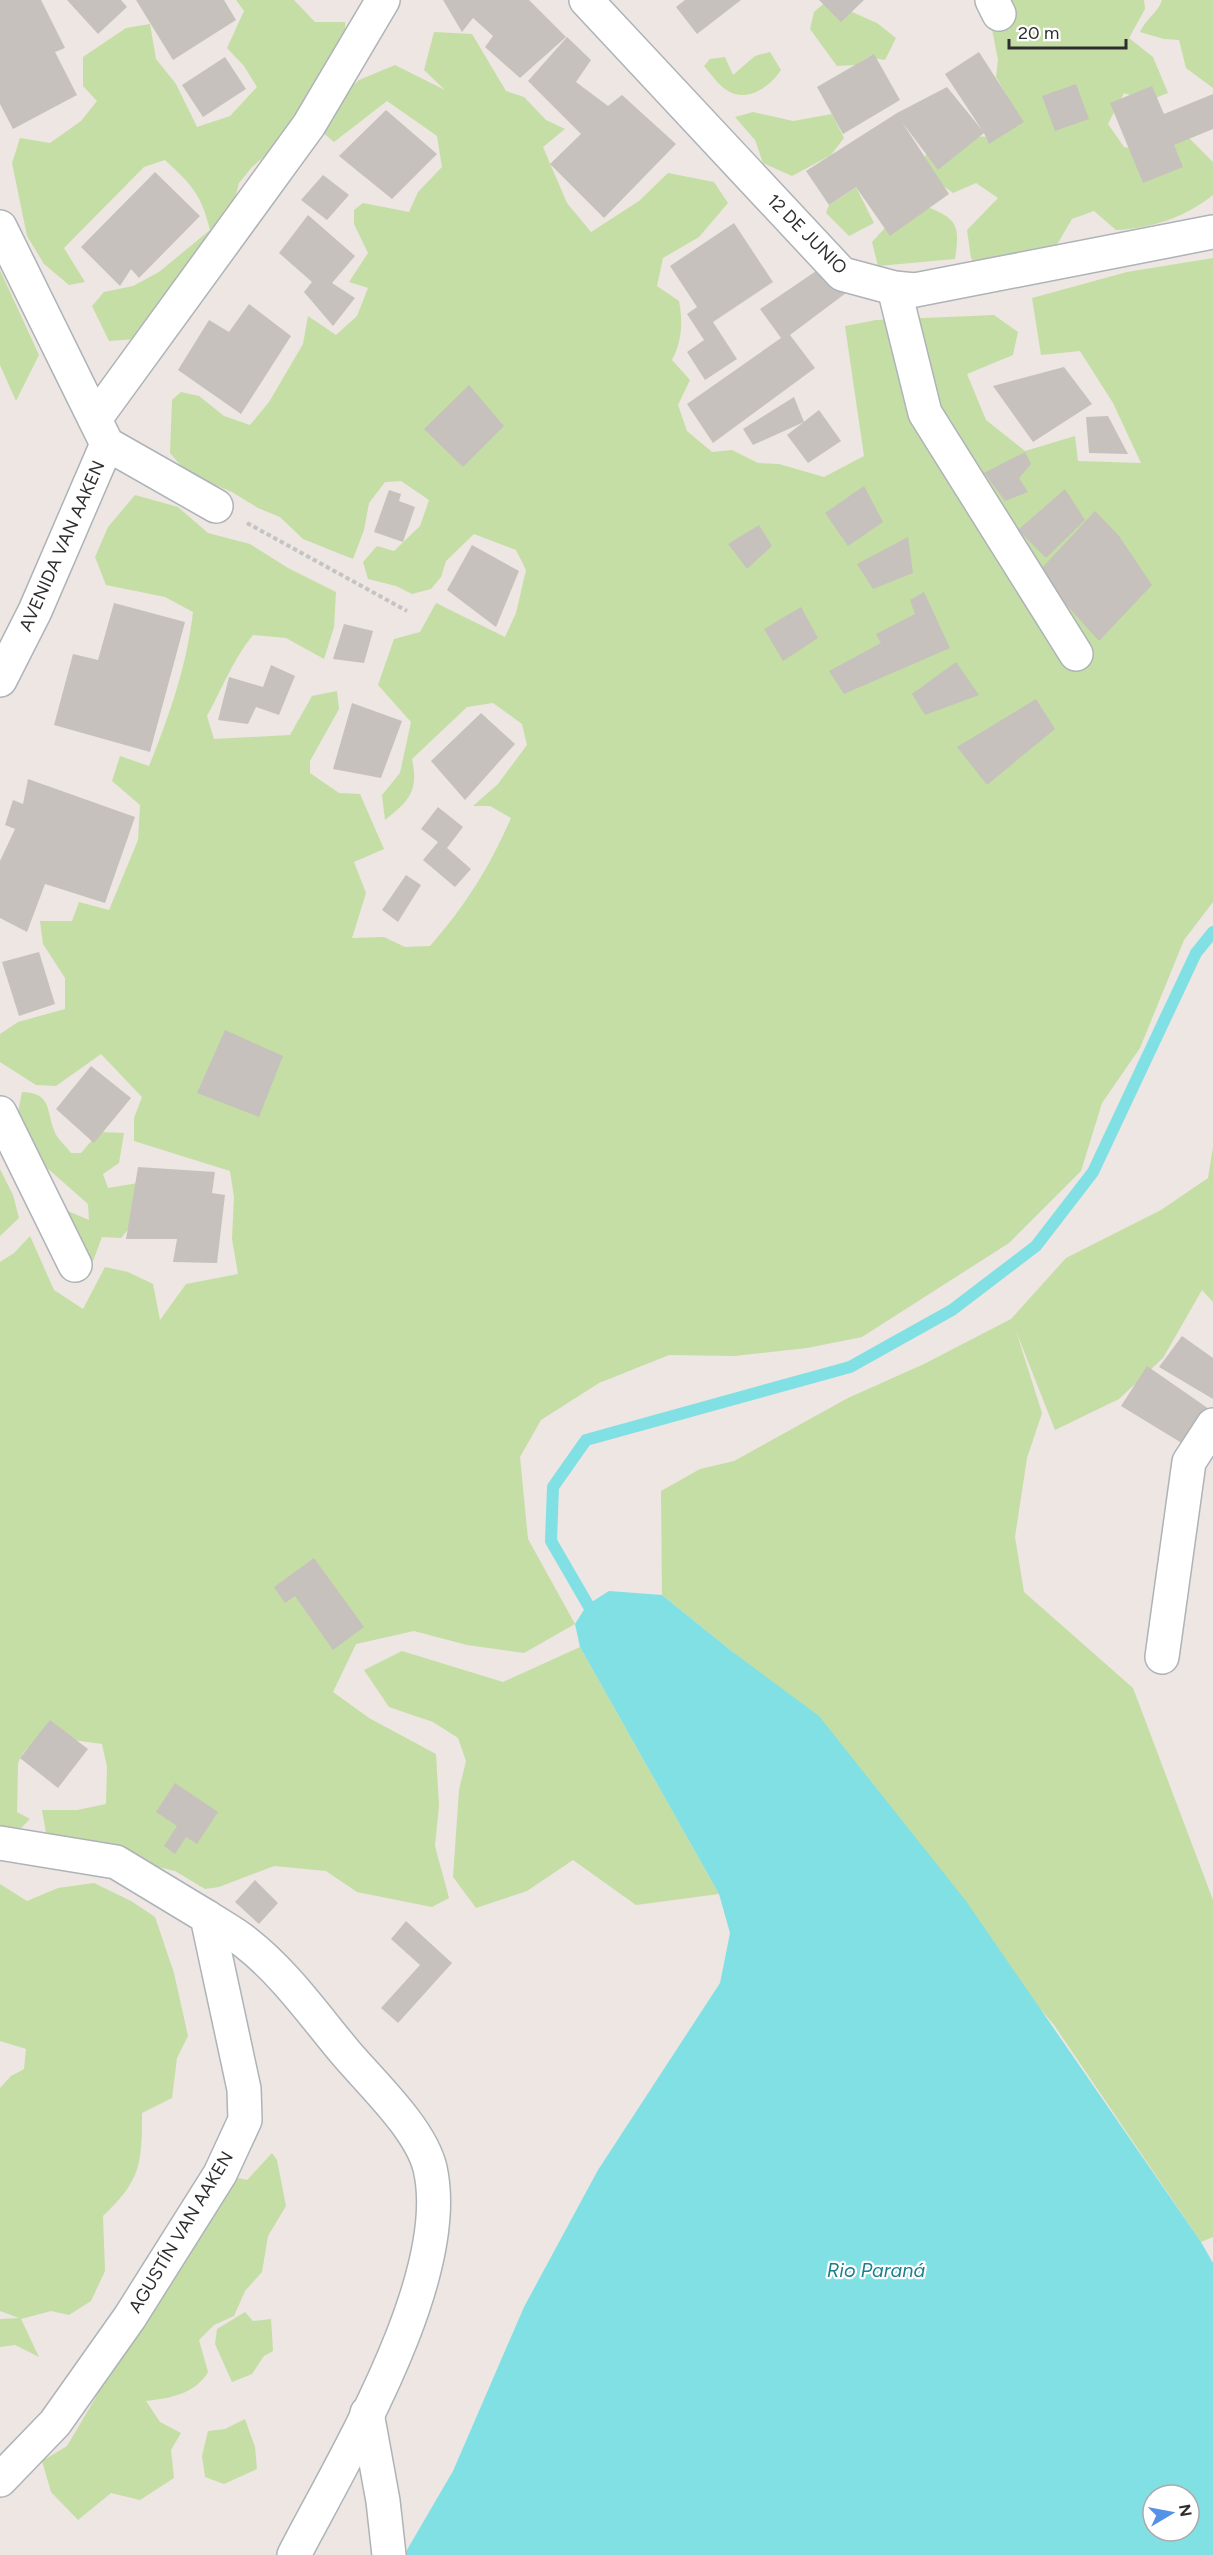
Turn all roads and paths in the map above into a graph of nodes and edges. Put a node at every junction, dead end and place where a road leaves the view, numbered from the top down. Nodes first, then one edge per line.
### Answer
1 (383, 0) edge
2 (586, 0) edge
3 (0, 226) edge
4 (1213, 232) edge
5 (894, 288) junction
6 (101, 432) junction
7 (216, 506) joint
8 (407, 611) dead end
9 (1076, 654) dead end
10 (0, 680) edge
11 (0, 1113) edge
12 (75, 1265) dead end
13 (1213, 1425) edge
14 (1162, 1657) dead end
15 (0, 1843) edge
16 (207, 1917) junction
17 (367, 2414) junction
18 (0, 2480) edge
19 (294, 2555) edge
20 (390, 2555) edge

1 - 6 street, AVENIDA VAN AAKEN
2 - 5 street, 12 DE JUNIO
3 - 6 street
4 - 5 street, 12 DE JUNIO
5 - 9 street
6 - 7 street
6 - 10 street, AVENIDA VAN AAKEN
7 - 8 path
11 - 12 street
13 - 14 street
15 - 16 street
16 - 17 street
16 - 18 street, AGUSTÍN VAN AAKEN
17 - 19 street
17 - 20 street

